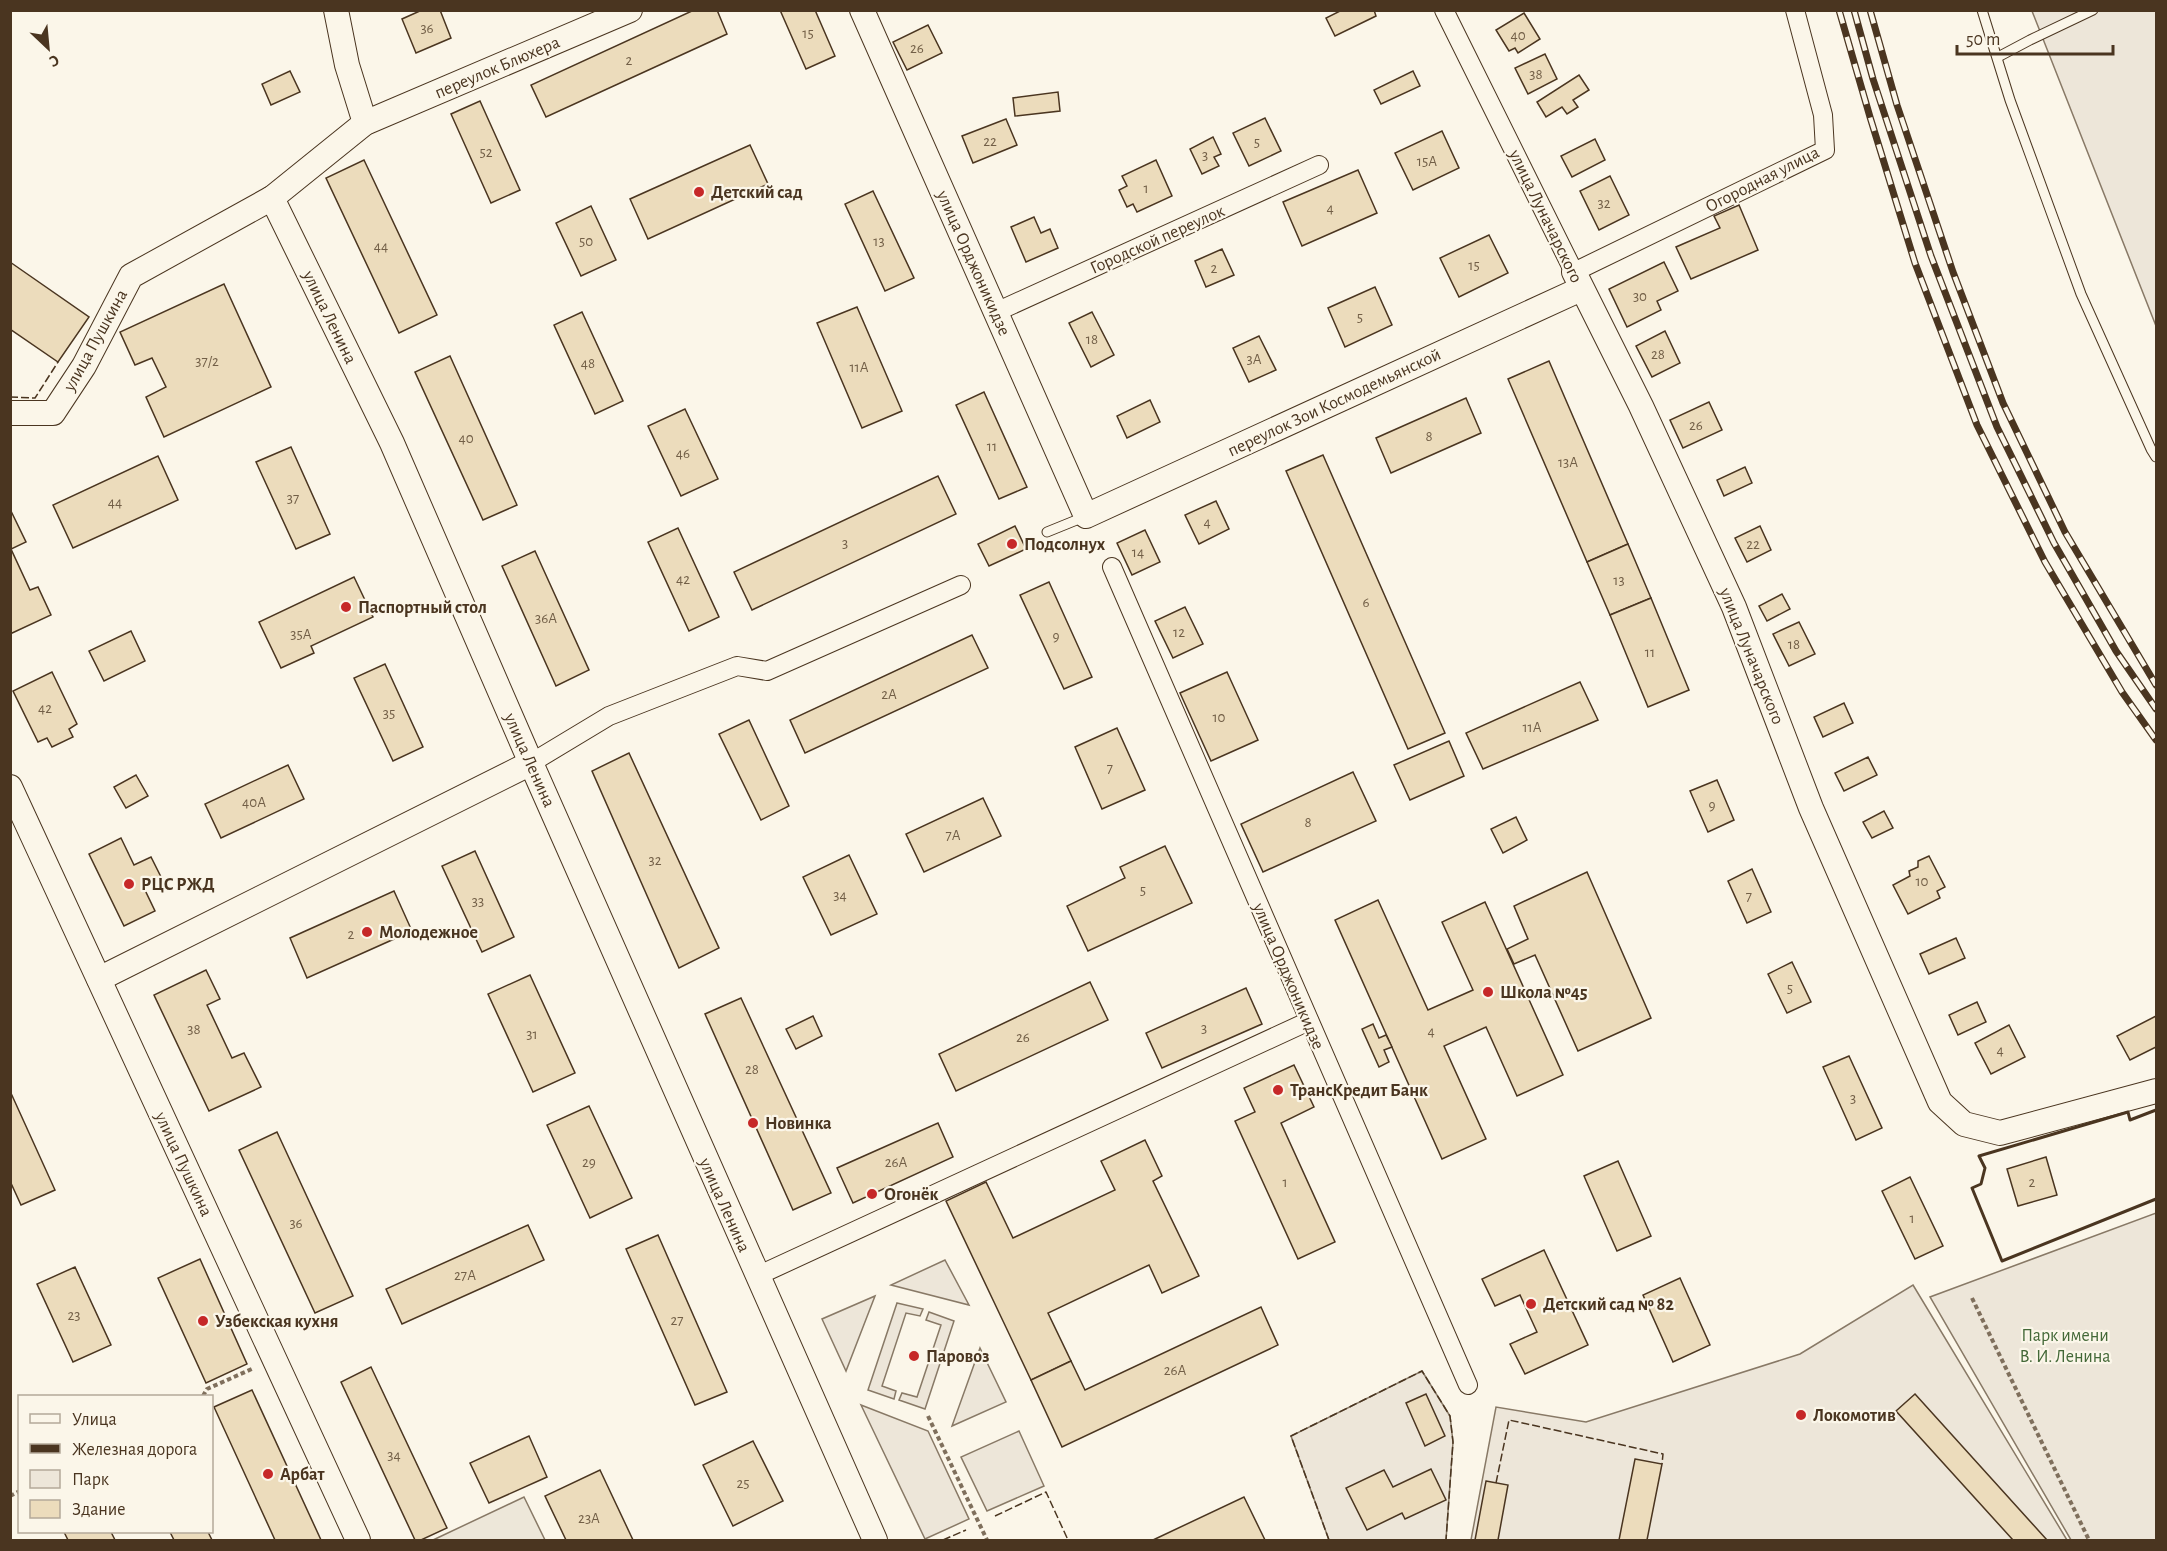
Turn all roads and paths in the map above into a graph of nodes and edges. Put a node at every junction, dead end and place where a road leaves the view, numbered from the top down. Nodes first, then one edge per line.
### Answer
1 (336, 10) edge
2 (630, 10) edge
3 (862, 10) edge
4 (1443, 10) edge
5 (1795, 10) edge
6 (1982, 10) edge
7 (2093, 10) edge
8 (1998, 57) junction
9 (365, 123) junction
10 (1319, 165) dead end
11 (272, 198) junction
12 (1578, 280) junction
13 (996, 312) junction
14 (10, 413) edge
15 (2157, 457) edge
16 (1086, 516) junction
17 (1047, 532) dead end
18 (1112, 567) dead end
19 (961, 585) dead end
20 (531, 763) junction
21 (10, 787) edge
22 (99, 979) junction
23 (1309, 1021) junction
24 (2157, 1091) edge
25 (757, 1276) junction
26 (1972, 1298) dead end
27 (274, 1359) junction
28 (1468, 1384) dead end
29 (203, 1395) edge
30 (928, 1416) dead end
31 (358, 1540) edge
32 (875, 1540) edge
33 (987, 1540) edge
34 (2089, 1540) edge

1 - 9 street
2 - 9 street, переулок Блюхера
3 - 13 street, улица Орджоникидзе
4 - 12 street, улица Луначарского
5 - 12 street, Огородная улица
6 - 8 lane
7 - 8 lane
8 - 15 lane
9 - 11 street
10 - 13 street, Городской переулок
11 - 14 street, улица Пушкина
11 - 20 street, улица Ленина
12 - 16 street, переулок Зои Космодемьянской
12 - 24 street, улица Луначарского
13 - 16 street, улица Орджоникидзе
16 - 17 lane
18 - 23 street, улица Орджоникидзе
19 - 20 street
20 - 22 street
20 - 25 street, улица Ленина
21 - 22 street, улица Пушкина
22 - 27 street, улица Пушкина
23 - 25 street
23 - 28 street, улица Орджоникидзе
25 - 32 street, улица Ленина
26 - 34 path
27 - 29 path
27 - 31 street, улица Пушкина
30 - 33 path

